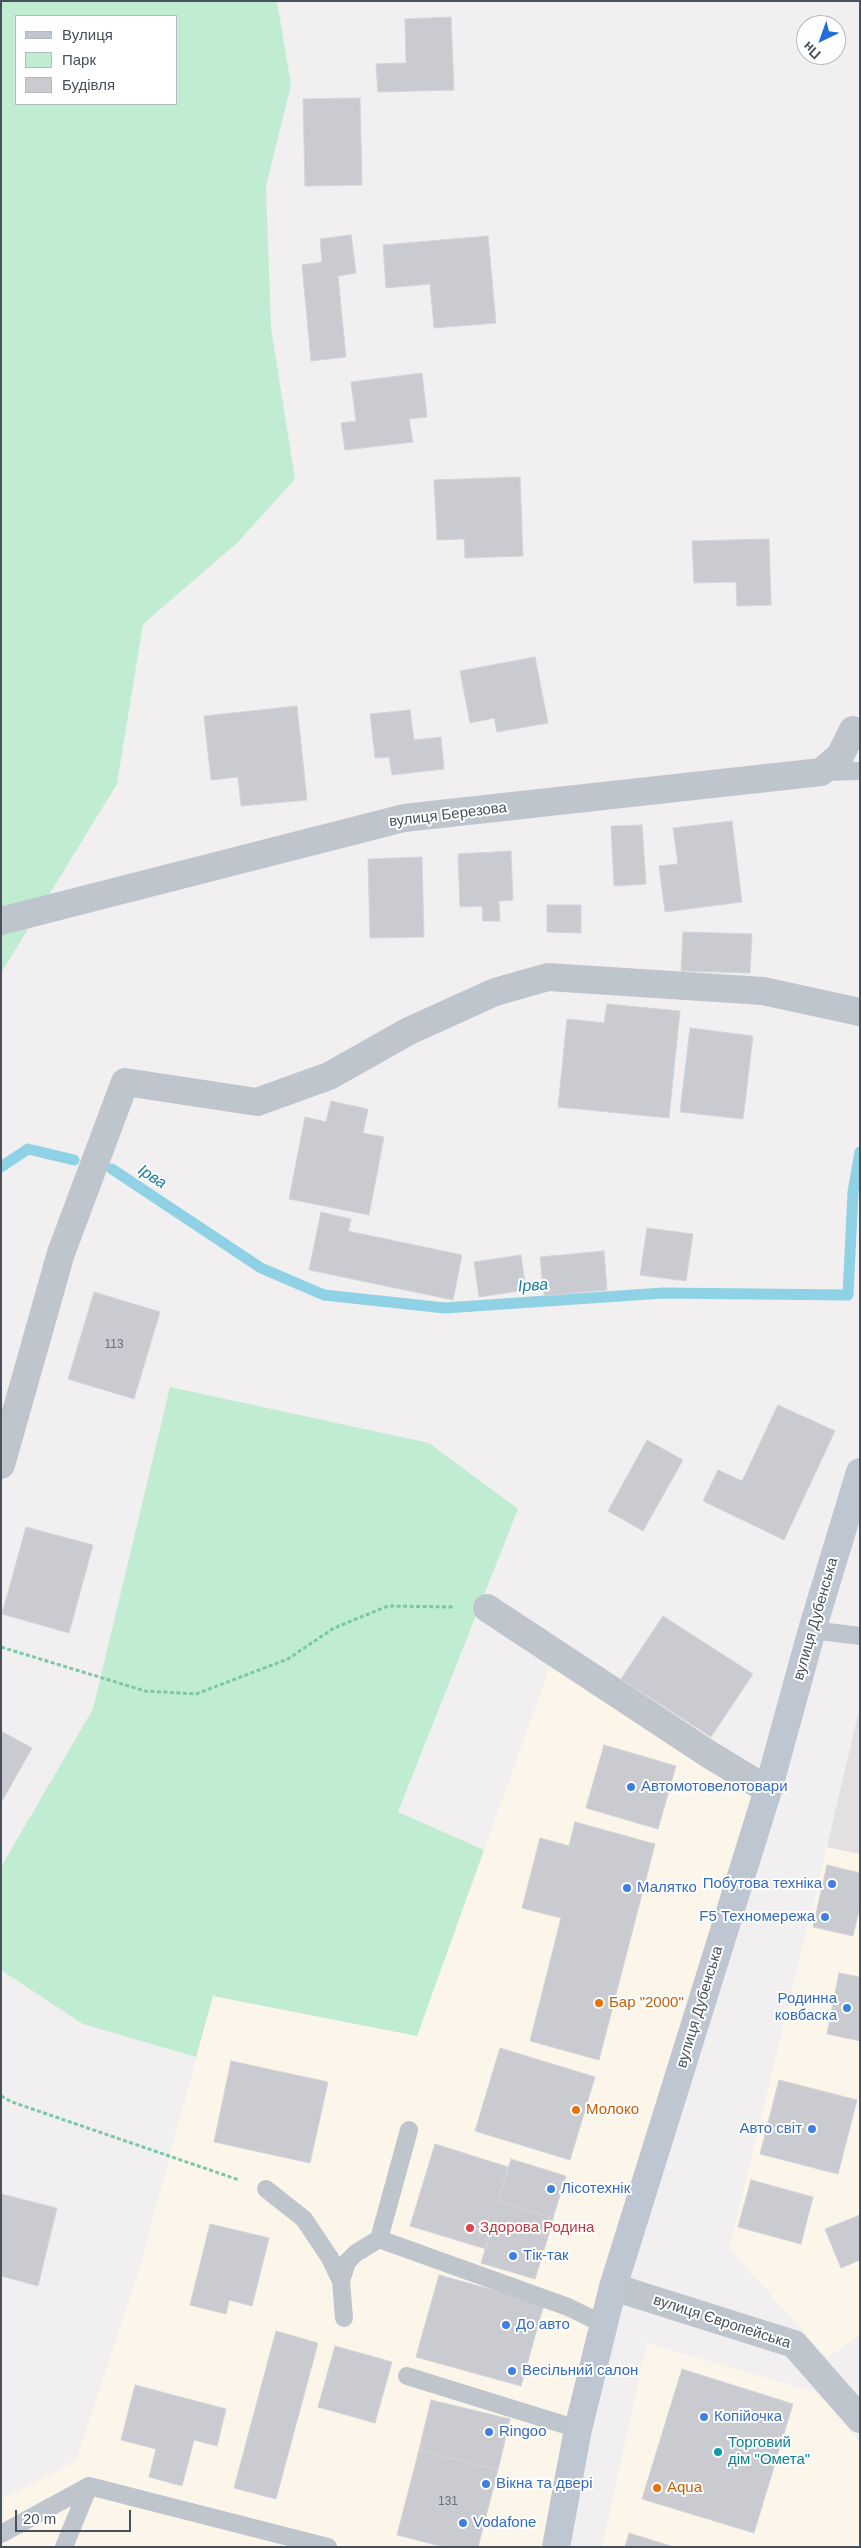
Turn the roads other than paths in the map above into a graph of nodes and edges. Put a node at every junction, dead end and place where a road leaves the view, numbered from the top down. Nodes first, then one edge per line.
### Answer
1 (854, 730) dead end
2 (860, 771) edge
3 (821, 772) junction
4 (1, 921) edge
5 (860, 1012) edge
6 (1, 1465) edge
7 (860, 1472) edge
8 (487, 1608) road end
9 (812, 1630) junction
10 (860, 1636) edge
11 (768, 1790) junction
12 (409, 2130) dead end
13 (266, 2189) road end
14 (379, 2239) junction
15 (341, 2281) junction
16 (613, 2286) junction
17 (344, 2318) dead end
18 (603, 2324) junction
19 (408, 2376) dead end
20 (860, 2419) edge
21 (578, 2429) junction
22 (89, 2486) junction
23 (1, 2534) edge
24 (64, 2547) edge
25 (328, 2547) edge
26 (556, 2547) edge

1 - 3 street
2 - 3 lane
3 - 4 street, вулиця Березова
5 - 6 street
7 - 9 main road, вулиця Дубенська
8 - 11 street
9 - 10 lane
9 - 11 main road, вулиця Дубенська
11 - 16 main road, вулиця Дубенська
12 - 14 lane
13 - 15 lane
14 - 15 lane
14 - 18 lane
15 - 17 lane
16 - 18 main road, вулиця Дубенська
16 - 20 street, вулиця Європейська
18 - 21 main road, вулиця Дубенська
19 - 21 lane
21 - 26 main road, вулиця Дубенська
22 - 23 lane
22 - 24 lane
22 - 25 lane

